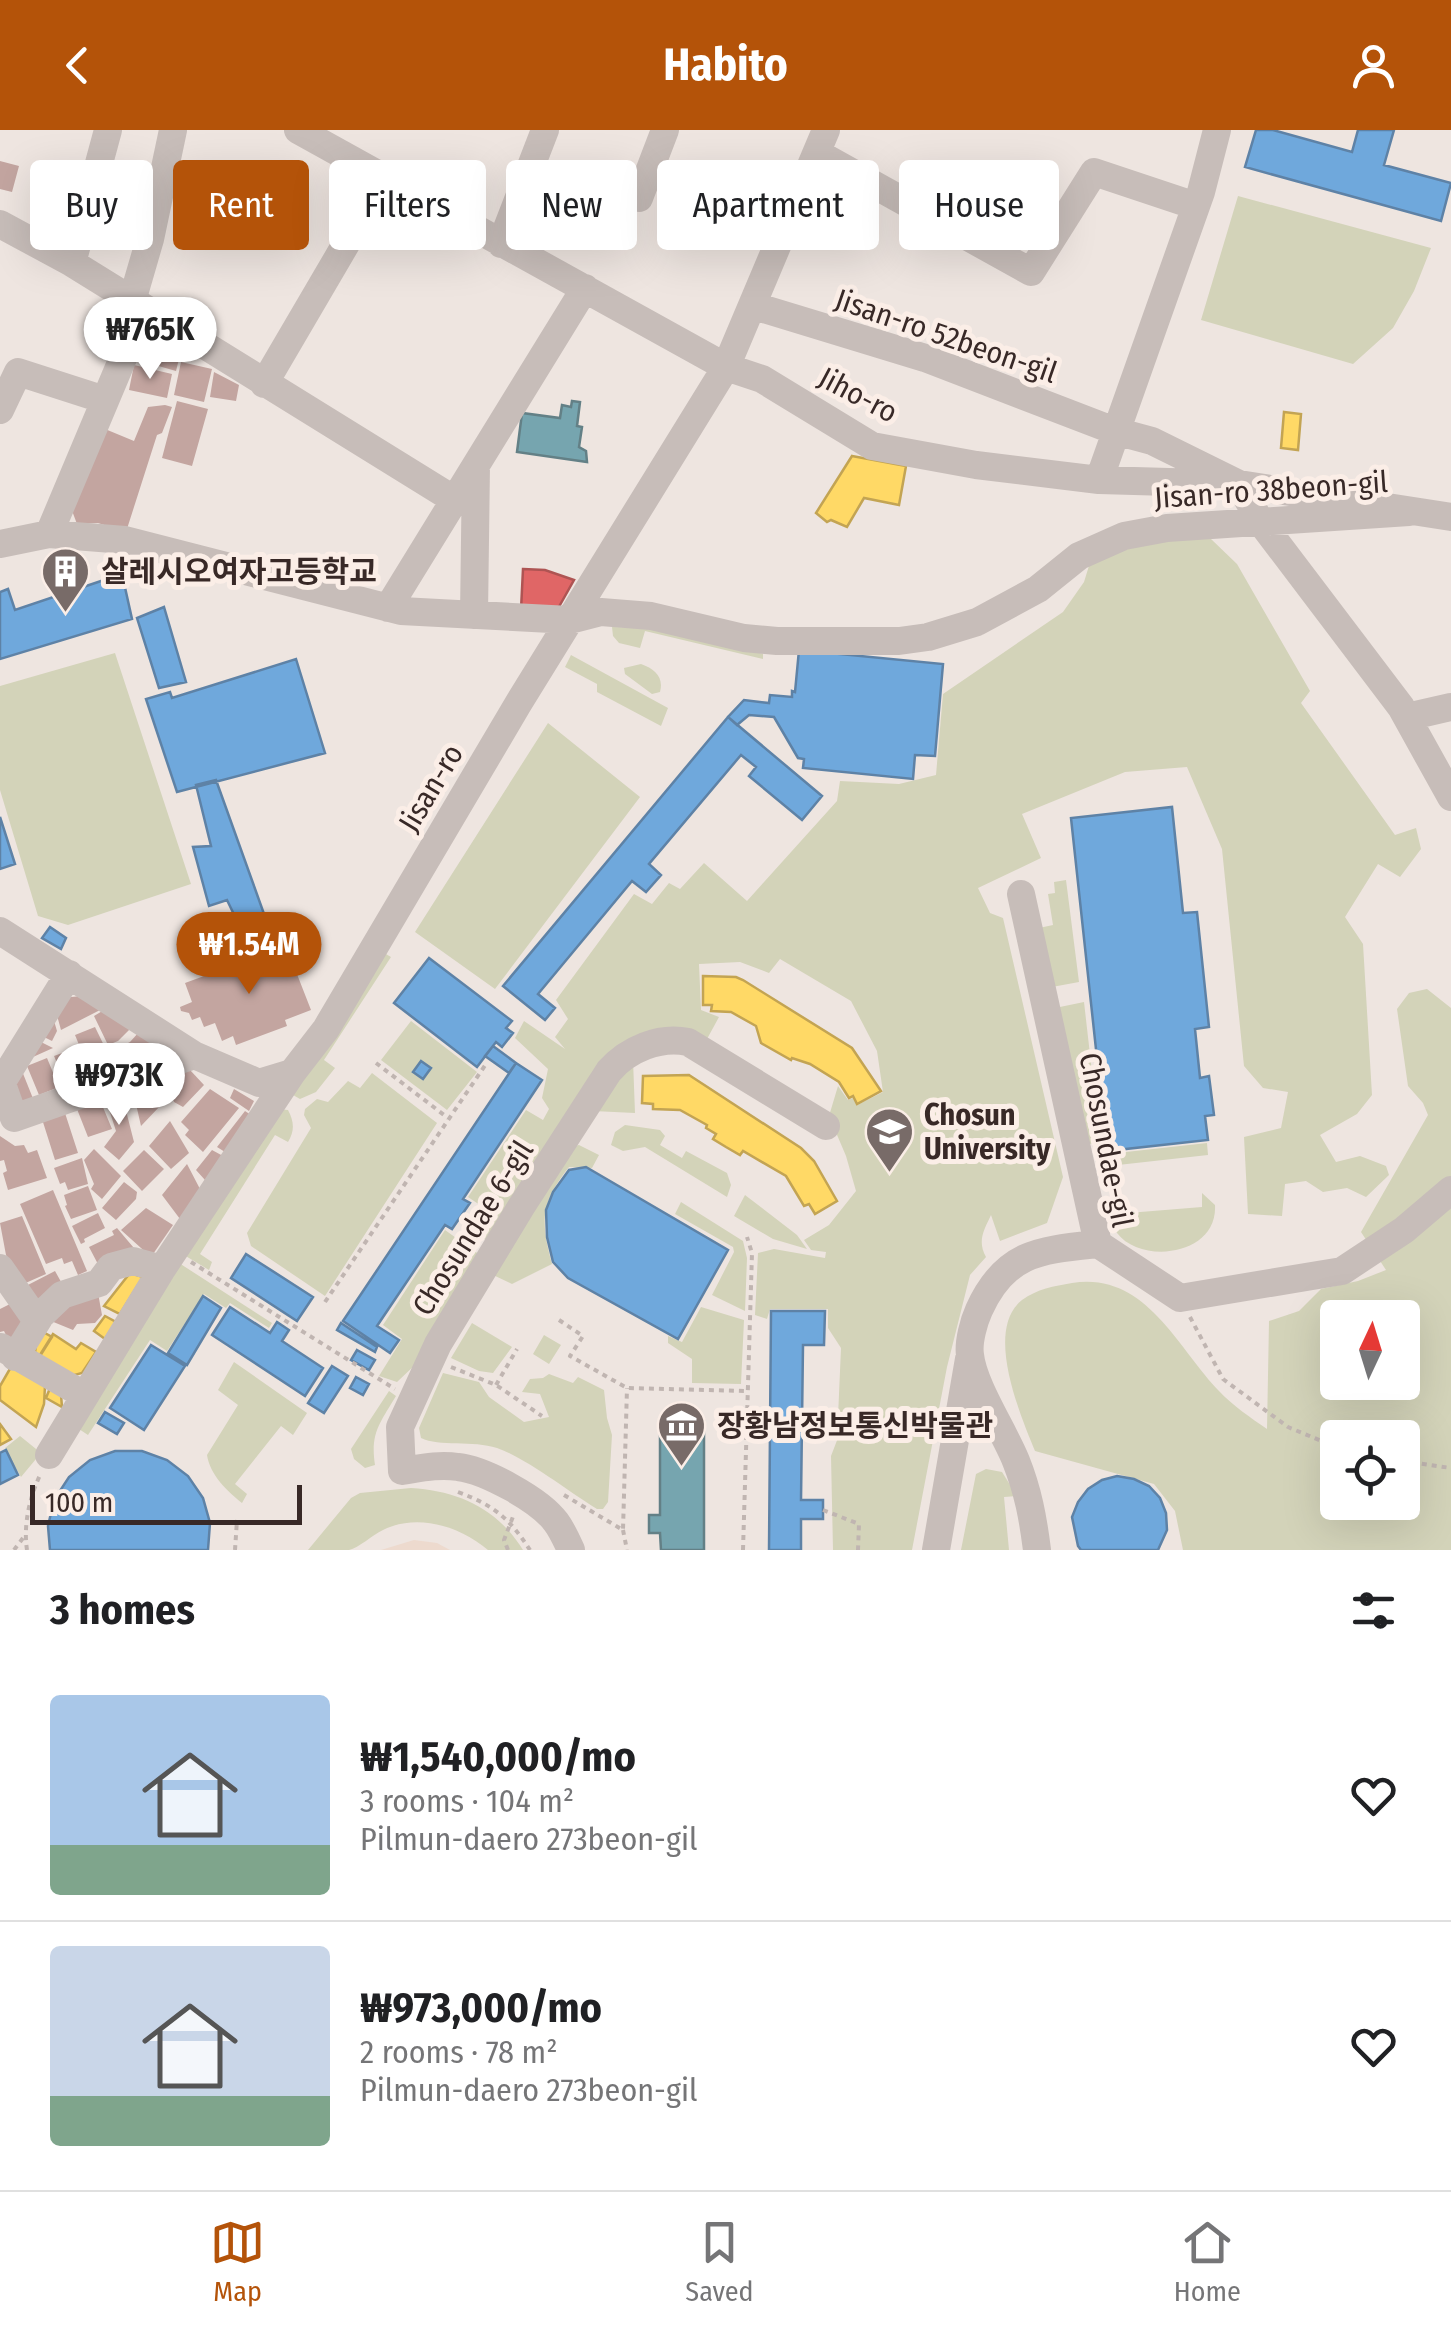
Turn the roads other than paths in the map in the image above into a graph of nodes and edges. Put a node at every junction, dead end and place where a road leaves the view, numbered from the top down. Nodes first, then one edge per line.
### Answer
1 (108, 130) edge
2 (173, 130) edge
3 (298, 130) edge
4 (545, 130) edge
5 (665, 130) edge
6 (1217, 130) edge
7 (821, 141) edge
8 (351, 160) edge
9 (640, 198) dead end
10 (1196, 206) junction
11 (0, 224) edge
12 (486, 235) edge
13 (502, 244) junction
14 (342, 250) edge
15 (72, 264) junction
16 (585, 288) junction
17 (138, 304) junction
18 (754, 306) junction
19 (726, 367) junction
20 (264, 384) junction
21 (104, 400) junction
22 (0, 410) edge
23 (1115, 431) junction
24 (476, 465) junction
25 (1099, 480) junction
26 (1239, 484) junction
27 (453, 499) junction
28 (1409, 512) junction
29 (1451, 517) edge
30 (1260, 521) junction
31 (49, 534) junction
32 (0, 544) edge
33 (388, 608) junction
34 (474, 615) junction
35 (570, 620) junction
36 (1451, 708) edge
37 (1406, 717) junction
38 (1451, 797) edge
39 (1021, 894) dead end
40 (0, 931) edge
41 (69, 974) junction
42 (194, 1054) junction
43 (1, 1082) edge
44 (282, 1090) junction
45 (826, 1126) dead end
46 (1451, 1190) edge
47 (1098, 1244) junction
48 (168, 1260) junction
49 (0, 1268) edge
50 (37, 1321) junction
51 (8, 1352) edge
52 (970, 1354) junction
53 (84, 1395) junction
54 (49, 1455) road end
55 (571, 1550) edge
56 (936, 1550) edge
57 (1036, 1550) edge

1 - 15 street
2 - 17 street
3 - 8 street, Jiho-ro
4 - 13 street
5 - 9 street
6 - 10 street
7 - 10 street
7 - 18 street, Jisan-ro
10 - 23 street
11 - 15 street
12 - 13 street, Jiho-ro
13 - 16 street, Jiho-ro
14 - 20 street
15 - 17 street
16 - 19 street, Jiho-ro
16 - 24 street
17 - 20 street
17 - 21 street
18 - 19 street, Jisan-ro
18 - 23 street, Jisan-ro 52beon-gil
19 - 25 street, Jiho-ro
19 - 35 street, Jisan-ro
20 - 27 street
21 - 22 street
21 - 31 street
23 - 25 street
23 - 26 street, Jisan-ro 52beon-gil
24 - 27 street
24 - 34 street
25 - 26 street, Jiho-ro
26 - 28 street, Jiho-ro
26 - 30 street
27 - 33 street
28 - 29 street, Jiho-ro
28 - 30 street, Jisan-ro 38beon-gil
30 - 35 street, Jisan-ro 38beon-gil
30 - 37 street
31 - 32 street, Jisan-ro 38beon-gil
31 - 33 street, Jisan-ro 38beon-gil
33 - 34 street, Jisan-ro 38beon-gil
34 - 35 street, Jisan-ro 38beon-gil
35 - 44 street, Jisan-ro
36 - 37 street
37 - 38 street
39 - 47 street, Chosundae-gil
40 - 41 street
41 - 42 street
41 - 43 street
42 - 43 street
42 - 44 street
44 - 48 street, Jisan-ro
45 - 55 street, Chosundae 6-gil
46 - 47 street
47 - 52 street, Chosundae-gil
48 - 50 street
48 - 53 street, Jisan-ro
49 - 50 street
50 - 51 street
51 - 53 street
52 - 56 street, Chosundae-gil
52 - 57 street
53 - 54 street, Jisan-ro

